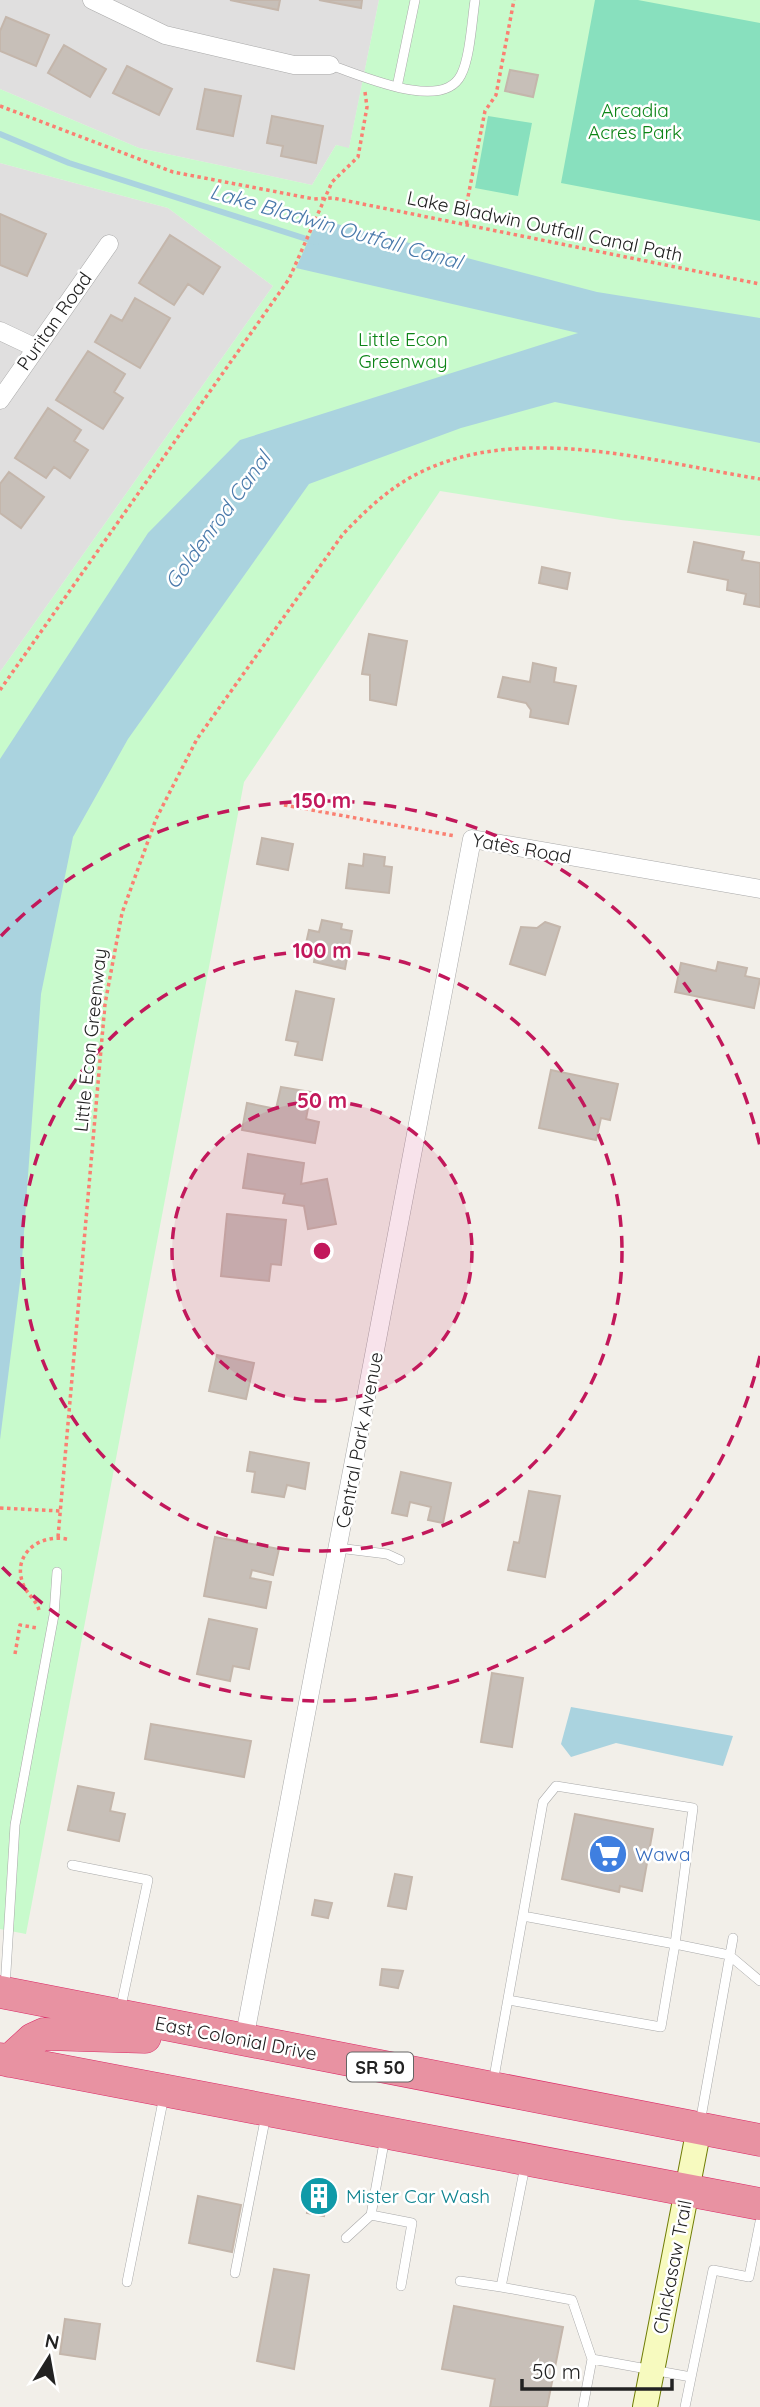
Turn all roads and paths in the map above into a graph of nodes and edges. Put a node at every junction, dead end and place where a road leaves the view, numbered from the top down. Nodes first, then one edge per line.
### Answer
1 (92, 0) edge
2 (415, 0) edge
3 (475, 0) edge
4 (514, 0) edge
5 (330, 65) joint
6 (357, 74) junction
7 (397, 87) junction
8 (0, 106) edge
9 (325, 198) junction
10 (467, 224) junction
11 (109, 244) dead end
12 (760, 284) edge
13 (0, 331) edge
14 (34, 347) junction
15 (0, 400) edge
16 (760, 480) edge
17 (0, 690) edge
18 (284, 805) dead end
19 (472, 839) junction
20 (760, 889) edge
21 (0, 1508) edge
22 (60, 1511) junction
23 (58, 1537) junction
24 (70, 1540) dead end
25 (338, 1548) junction
26 (400, 1560) dead end
27 (57, 1572) dead end
28 (39, 1614) dead end
29 (38, 1620) dead end
30 (15, 1654) dead end
31 (72, 1865) dead end
32 (523, 1916) junction
33 (733, 1938) dead end
34 (675, 1944) junction
35 (729, 1955) junction
36 (760, 1981) edge
37 (2, 1994) edge
38 (508, 2000) junction
39 (117, 2026) junction
40 (244, 2040) junction
41 (4, 2060) edge
42 (492, 2088) junction
43 (165, 2091) junction
44 (267, 2110) junction
45 (699, 2128) junction
46 (386, 2132) junction
47 (760, 2140) edge
48 (527, 2159) junction
49 (687, 2189) junction
50 (760, 2204) edge
51 (371, 2215) junction
52 (760, 2222) edge
53 (346, 2238) dead end
54 (235, 2273) dead end
55 (460, 2281) dead end
56 (127, 2282) dead end
57 (401, 2286) dead end
58 (501, 2287) junction
59 (592, 2359) junction
60 (652, 2370) junction
61 (691, 2377) junction
62 (583, 2407) edge
63 (645, 2407) edge
64 (685, 2407) edge

1 - 5 street
2 - 7 lane
3 - 7 lane
4 - 10 path
5 - 6 lane
6 - 7 lane
6 - 9 path
8 - 9 path
9 - 10 path, Lake Bladwin Outfall Canal Path
9 - 17 path
10 - 12 path, Lake Bladwin Outfall Canal Path
11 - 14 street, Puritan Road
13 - 14 street
14 - 15 street, Puritan Road
16 - 22 path, Little Econ Greenway
18 - 19 path, Yates Road
19 - 20 street, Yates Road
19 - 25 street, Central Park Avenue
21 - 22 path
22 - 23 path, Little Econ Greenway
23 - 24 path
23 - 28 path
25 - 26 lane
25 - 40 street, Central Park Avenue
27 - 37 lane
29 - 30 path
31 - 39 lane
32 - 34 lane
32 - 34 lane
32 - 38 lane
33 - 35 lane
34 - 35 lane
34 - 38 lane
35 - 36 lane
35 - 45 lane
37 - 39 highway
38 - 42 lane
39 - 40 highway, East Colonial Drive
39 - 41 highway
40 - 42 highway, East Colonial Drive / SR 50
41 - 43 highway
42 - 45 highway, East Colonial Drive / SR 50
43 - 44 highway
43 - 56 lane
44 - 46 highway
44 - 54 lane
45 - 47 highway, East Colonial Drive / SR 50
45 - 49 street, Chickasaw Trail
46 - 48 highway
46 - 51 lane
48 - 49 highway
48 - 58 lane
49 - 50 highway
49 - 60 street, Chickasaw Trail
51 - 53 lane
51 - 57 lane
52 - 61 lane
55 - 58 lane
58 - 59 lane
59 - 60 lane
59 - 62 lane
60 - 61 lane
60 - 63 street, Chickasaw Trail
61 - 64 lane

